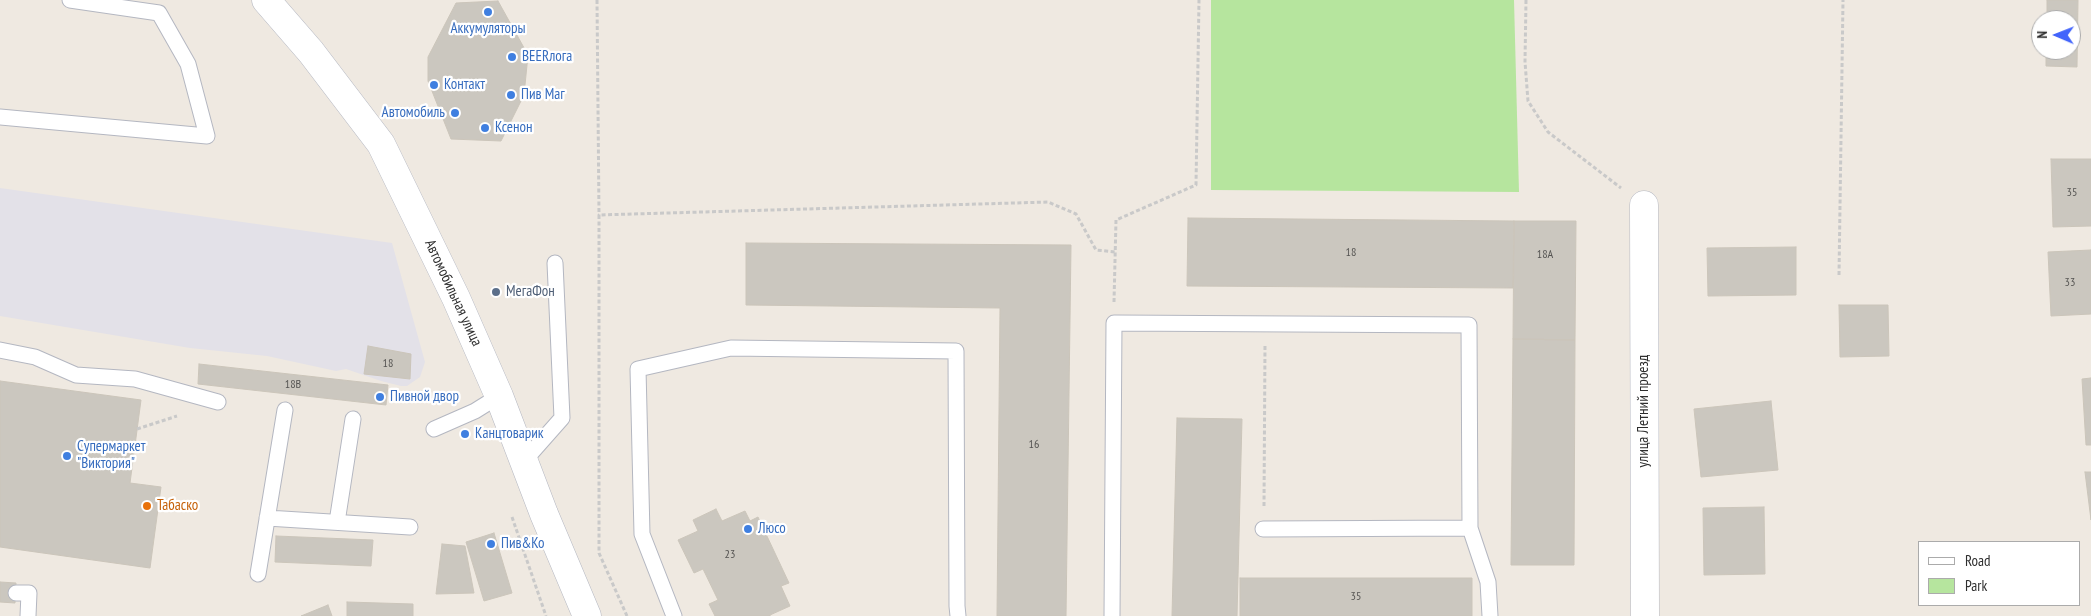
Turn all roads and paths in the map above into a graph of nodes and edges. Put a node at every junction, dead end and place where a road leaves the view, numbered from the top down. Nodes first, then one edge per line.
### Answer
1 (70, 0) edge
2 (266, 0) edge
3 (597, 0) edge
4 (1199, 0) edge
5 (1526, 0) edge
6 (1843, 0) edge
7 (0, 117) edge
8 (1644, 205) joint
9 (599, 215) junction
10 (1115, 252) junction
11 (555, 263) dead end
12 (1839, 275) dead end
13 (1114, 323) junction
14 (1265, 324) junction
15 (0, 350) edge
16 (499, 396) junction
17 (218, 402) dead end
18 (285, 410) dead end
19 (353, 419) dead end
20 (434, 429) dead end
21 (524, 462) junction
22 (510, 514) dead end
23 (267, 518) junction
24 (337, 522) junction
25 (410, 527) dead end
26 (1470, 528) junction
27 (1264, 529) joint
28 (258, 574) dead end
29 (16, 593) dead end
30 (28, 616) edge
31 (546, 616) edge
32 (587, 616) edge
33 (627, 616) edge
34 (674, 616) edge
35 (958, 616) edge
36 (1112, 616) edge
37 (1490, 616) edge
38 (1645, 616) edge

1 - 7 lane
2 - 16 street, Автомобильная улица
3 - 9 path
4 - 10 path
5 - 8 path
6 - 12 path
8 - 38 street, улица Летний проезд
9 - 10 path
9 - 33 path
10 - 13 path
11 - 21 lane
13 - 14 lane
13 - 36 lane
14 - 26 lane
14 - 27 path
15 - 17 lane
16 - 20 lane
16 - 21 street, Автомобильная улица
18 - 23 lane
19 - 24 lane
21 - 32 street, Автомобильная улица
22 - 31 path
23 - 24 lane
23 - 28 lane
24 - 25 lane
26 - 27 lane
26 - 37 lane
29 - 30 lane
34 - 35 lane

